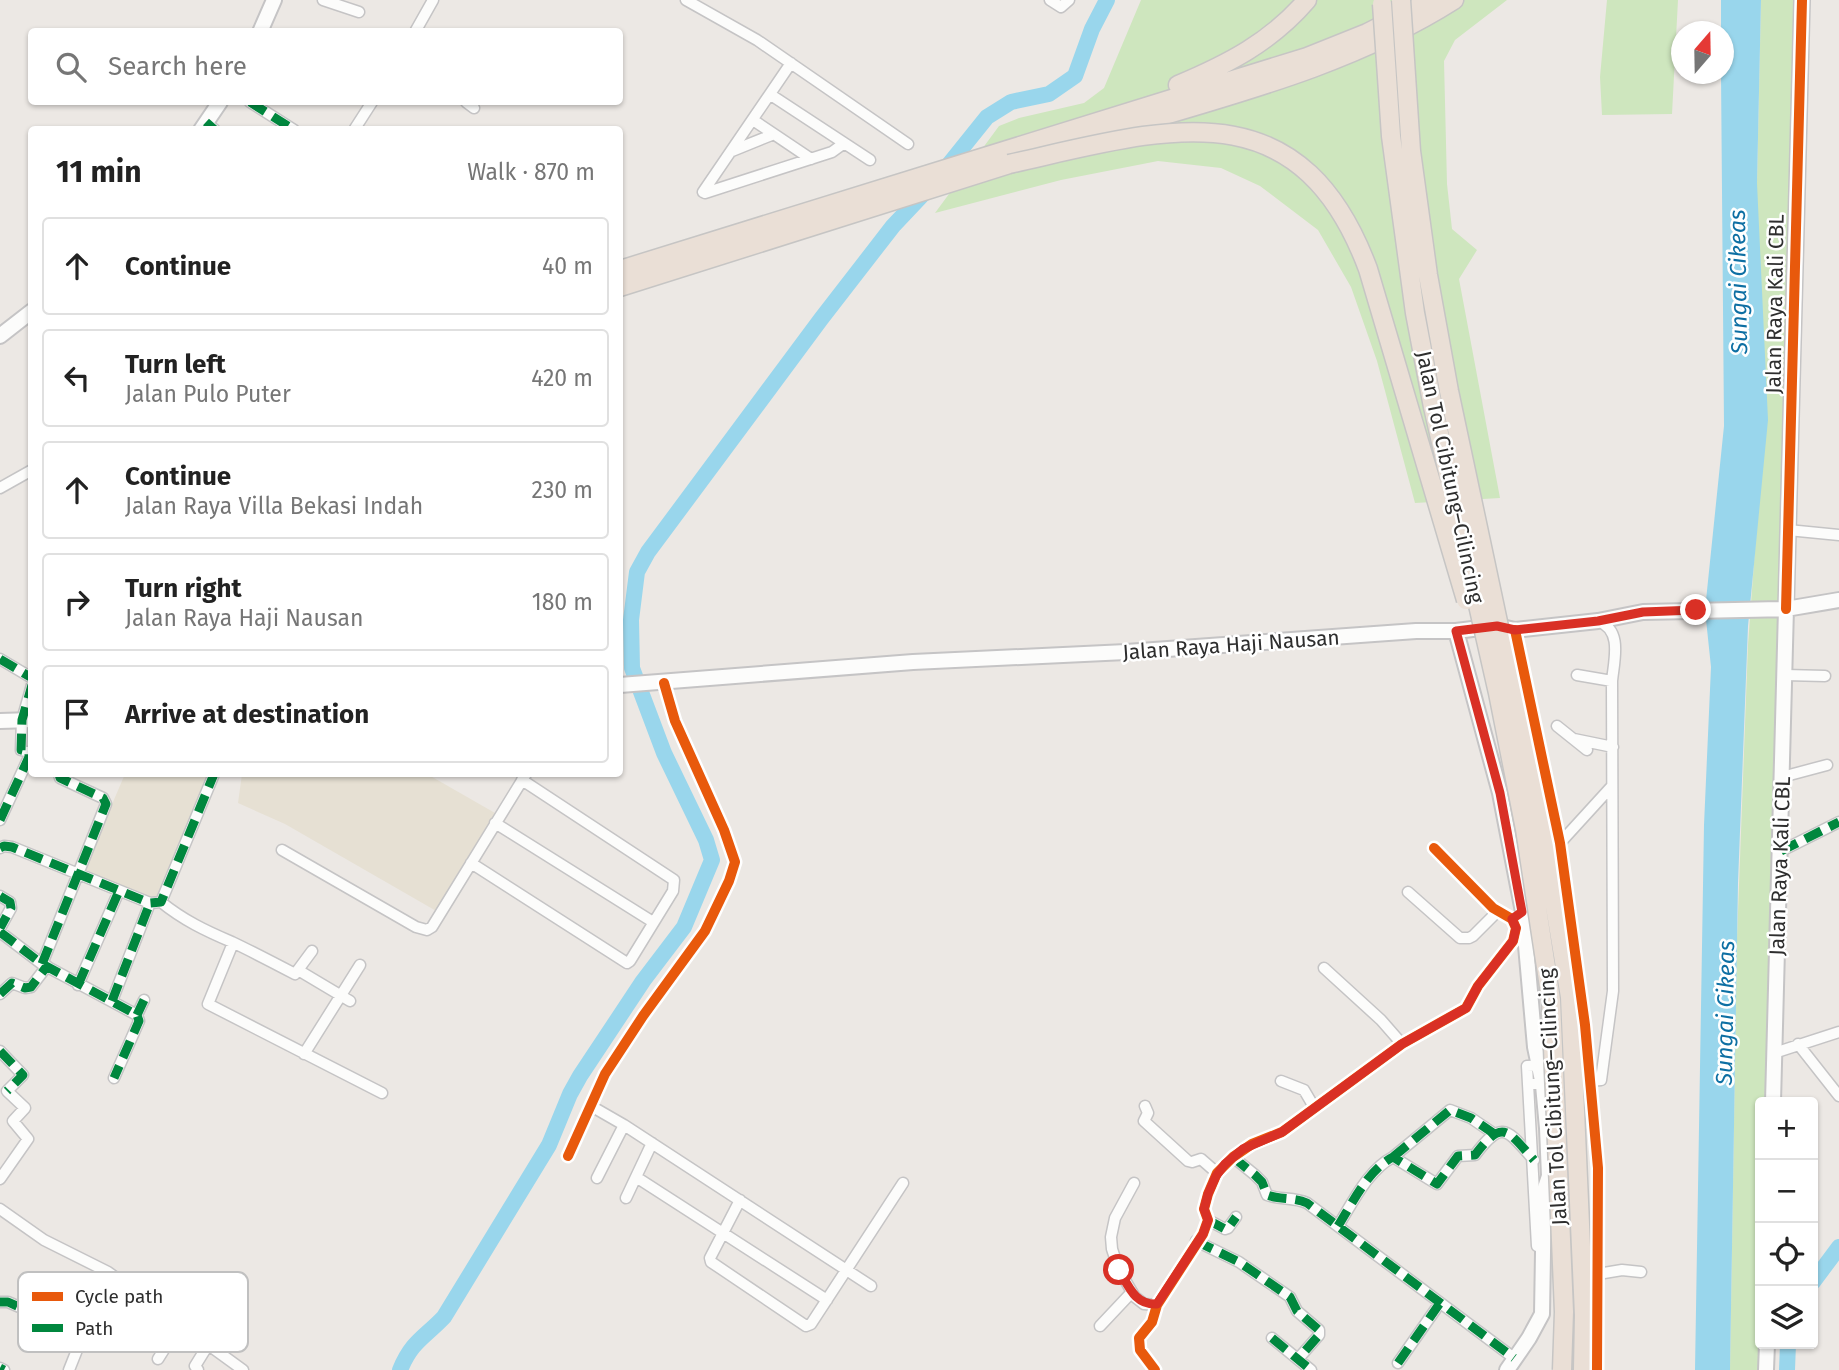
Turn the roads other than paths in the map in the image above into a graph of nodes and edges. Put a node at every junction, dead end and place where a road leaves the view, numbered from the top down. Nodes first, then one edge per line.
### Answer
1 (274, 0) edge
2 (323, 0) edge
3 (433, 0) edge
4 (686, 0) edge
5 (1050, 0) edge
6 (1069, 0) edge
7 (1307, 0) edge
8 (1382, 0) edge
9 (1401, 0) edge
10 (1411, 0) edge
11 (1432, 0) edge
12 (1454, 0) edge
13 (1802, 0) edge
14 (359, 12) dead end
15 (262, 28) edge
16 (417, 28) edge
17 (791, 63) junction
18 (771, 95) junction
19 (218, 105) edge
20 (255, 105) edge
21 (370, 105) edge
22 (753, 120) junction
23 (208, 126) edge
24 (288, 126) edge
25 (357, 126) edge
26 (1077, 127) junction
27 (774, 134) junction
28 (843, 144) junction
29 (908, 144) dead end
30 (731, 151) junction
31 (811, 159) junction
32 (870, 160) dead end
33 (1009, 164) junction
34 (1420, 225) junction
35 (705, 251) junction
36 (623, 269) edge
37 (623, 286) edge
38 (28, 314) edge
39 (0, 336) edge
40 (28, 472) edge
41 (0, 488) edge
42 (1788, 530) junction
43 (1839, 535) edge
44 (1839, 600) edge
45 (1781, 609) junction
46 (1643, 612) junction
47 (1598, 621) junction
48 (1515, 630) junction
49 (1456, 631) junction
50 (1612, 631) junction
51 (0, 659) edge
52 (1577, 675) dead end
53 (1785, 675) junction
54 (28, 676) edge
55 (1825, 676) dead end
56 (1612, 681) junction
57 (661, 683) junction
58 (623, 685) edge
59 (1498, 693) junction
60 (27, 720) edge
61 (0, 722) edge
62 (1557, 726) dead end
63 (1574, 739) junction
64 (1613, 747) junction
65 (1587, 750) dead end
66 (28, 752) edge
67 (28, 761) edge
68 (1827, 765) dead end
69 (60, 777) edge
70 (213, 777) edge
71 (524, 777) edge
72 (1782, 777) junction
73 (1612, 786) junction
74 (0, 820) edge
75 (1839, 822) edge
76 (495, 823) junction
77 (1560, 843) junction
78 (0, 846) edge
79 (1434, 848) dead end
80 (282, 850) dead end
81 (1781, 851) junction
82 (471, 863) junction
83 (78, 874) junction
84 (119, 891) junction
85 (1408, 892) dead end
86 (0, 896) edge
87 (155, 903) junction
88 (1497, 912) junction
89 (1517, 916) junction
90 (653, 922) junction
91 (0, 930) edge
92 (233, 943) junction
93 (312, 950) dead end
94 (44, 965) junction
95 (360, 965) dead end
96 (1324, 968) dead end
97 (298, 970) junction
98 (78, 985) junction
99 (0, 994) edge
100 (345, 998) junction
101 (144, 1000) dead end
102 (112, 1001) junction
103 (137, 1015) junction
104 (1839, 1032) edge
105 (1402, 1044) junction
106 (1798, 1044) junction
107 (0, 1051) edge
108 (1774, 1053) junction
109 (304, 1054) junction
110 (1588, 1063) junction
111 (1537, 1065) junction
112 (114, 1078) dead end
113 (1281, 1081) dead end
114 (1591, 1082) junction
115 (1536, 1084) junction
116 (382, 1093) dead end
117 (1839, 1096) edge
118 (1773, 1097) edge
119 (591, 1106) junction
120 (1145, 1106) dead end
121 (1314, 1107) junction
122 (624, 1125) junction
123 (1493, 1133) junction
124 (652, 1143) junction
125 (568, 1156) dead end
126 (1233, 1157) junction
127 (1393, 1157) junction
128 (1534, 1160) junction
129 (1217, 1173) junction
130 (636, 1177) junction
131 (597, 1178) dead end
132 (0, 1179) edge
133 (903, 1183) dead end
134 (1134, 1183) dead end
135 (625, 1198) dead end
136 (740, 1200) junction
137 (0, 1209) edge
138 (1236, 1217) dead end
139 (1208, 1220) junction
140 (1338, 1226) junction
141 (722, 1231) junction
142 (1196, 1241) junction
143 (847, 1270) junction
144 (108, 1272) edge
145 (1641, 1272) dead end
146 (1598, 1274) junction
147 (871, 1286) dead end
148 (1132, 1292) junction
149 (827, 1300) junction
150 (0, 1302) edge
151 (1440, 1303) junction
152 (1157, 1304) junction
153 (18, 1306) edge
154 (1542, 1314) junction
155 (1100, 1326) dead end
156 (1272, 1338) dead end
157 (1767, 1349) edge
158 (76, 1352) edge
159 (162, 1352) edge
160 (204, 1352) edge
161 (218, 1352) edge
162 (158, 1359) dead end
163 (1298, 1359) junction
164 (1398, 1363) dead end
165 (1510, 1364) edge
166 (69, 1370) edge
167 (198, 1370) edge
168 (243, 1370) edge
169 (1155, 1370) edge
170 (1311, 1370) edge
171 (1562, 1370) edge
172 (1583, 1370) edge
173 (1597, 1370) edge
174 (1766, 1370) edge

1 - 15 main road
2 - 14 street
3 - 16 street
4 - 17 street
5 - 6 street
7 - 26 highway
8 - 59 highway, Jalan Tol Cibitung–Cilincing, bridge
9 - 34 highway, Jalan Tol Cibitung–Cilincing, bridge
10 - 34 highway, bridge
11 - 26 highway, bridge
12 - 33 highway, bridge
13 - 42 main road, Jalan Raya Kali CBL
17 - 18 street
17 - 29 street
18 - 22 street
18 - 28 street
19 - 23 main road
20 - 24 street
21 - 25 street
22 - 27 street
22 - 30 street
26 - 35 highway
27 - 30 street
27 - 31 street
28 - 31 street
28 - 32 street
30 - 31 street
33 - 35 highway
33 - 59 highway, bridge
34 - 172 highway, Jalan Tol Cibitung–Cilincing, bridge
35 - 36 highway
35 - 37 highway
38 - 39 main road
40 - 41 street
42 - 43 street
42 - 45 main road, Jalan Raya Kali CBL
44 - 45 main road, Jalan Raya Haji Nausan
45 - 46 main road, Jalan Raya Haji Nausan
45 - 53 main road, Jalan Raya Kali CBL
46 - 47 main road, Jalan Raya Haji Nausan
46 - 50 street
47 - 48 main road, Jalan Raya Haji Nausan
47 - 50 street
48 - 49 main road, Jalan Raya Haji Nausan
48 - 77 street
49 - 57 main road, Jalan Raya Haji Nausan
49 - 89 main road
50 - 56 street
51 - 54 street
52 - 56 street
53 - 55 street
53 - 72 main road, Jalan Raya Kali CBL
56 - 64 street
57 - 58 main road, Jalan Raya Haji Nausan
57 - 119 street
59 - 171 highway, Jalan Tol Cibitung–Cilincing, bridge
60 - 61 main road
60 - 66 street
62 - 63 street
63 - 64 street
63 - 65 street
64 - 73 street
67 - 74 street
68 - 72 street
69 - 83 street
70 - 87 street
71 - 76 street
71 - 90 street
72 - 81 main road, Jalan Raya Kali CBL
73 - 77 street
73 - 114 street
75 - 81 street
76 - 82 street
76 - 90 street
77 - 110 street
78 - 83 street
79 - 88 street
80 - 82 street
81 - 108 main road, Jalan Raya Kali CBL
82 - 90 street
83 - 84 street
83 - 94 street
84 - 87 street
84 - 98 street
85 - 88 street
86 - 91 street
87 - 92 street
87 - 102 street
88 - 89 street
89 - 105 street
89 - 111 main road
91 - 94 street
92 - 97 street
92 - 109 street
93 - 97 street
94 - 98 street
94 - 99 street
95 - 100 street
96 - 105 street
97 - 100 street
98 - 102 street
100 - 109 street
101 - 103 street
102 - 103 street
103 - 112 street
104 - 106 street
105 - 121 street
106 - 108 street
106 - 117 street
107 - 132 street
108 - 118 main road, Jalan Raya Kali CBL
109 - 116 street
110 - 111 street
110 - 114 street
111 - 115 main road
113 - 121 street
114 - 115 street
114 - 146 street
115 - 128 street
115 - 154 main road
119 - 122 street
119 - 125 street
120 - 129 street
121 - 126 street
122 - 124 street
122 - 131 street
123 - 127 street
123 - 127 street
123 - 128 street
124 - 130 street
124 - 136 street
126 - 129 street
126 - 140 street
127 - 140 street
128 - 154 street
129 - 139 street
130 - 135 street
130 - 141 street
133 - 143 street
134 - 148 street
136 - 141 street
136 - 143 street
137 - 144 street
138 - 139 street
139 - 142 street
140 - 151 street
141 - 149 street
141 - 149 street
142 - 152 street
142 - 163 street
143 - 147 street
143 - 149 street
145 - 146 street
146 - 173 street
148 - 152 street
148 - 155 street
150 - 153 street
151 - 164 street
151 - 165 street
152 - 169 street
154 - 165 main road
156 - 163 street
157 - 174 main road
158 - 166 street
159 - 162 street
160 - 167 street
161 - 168 street
163 - 170 street

